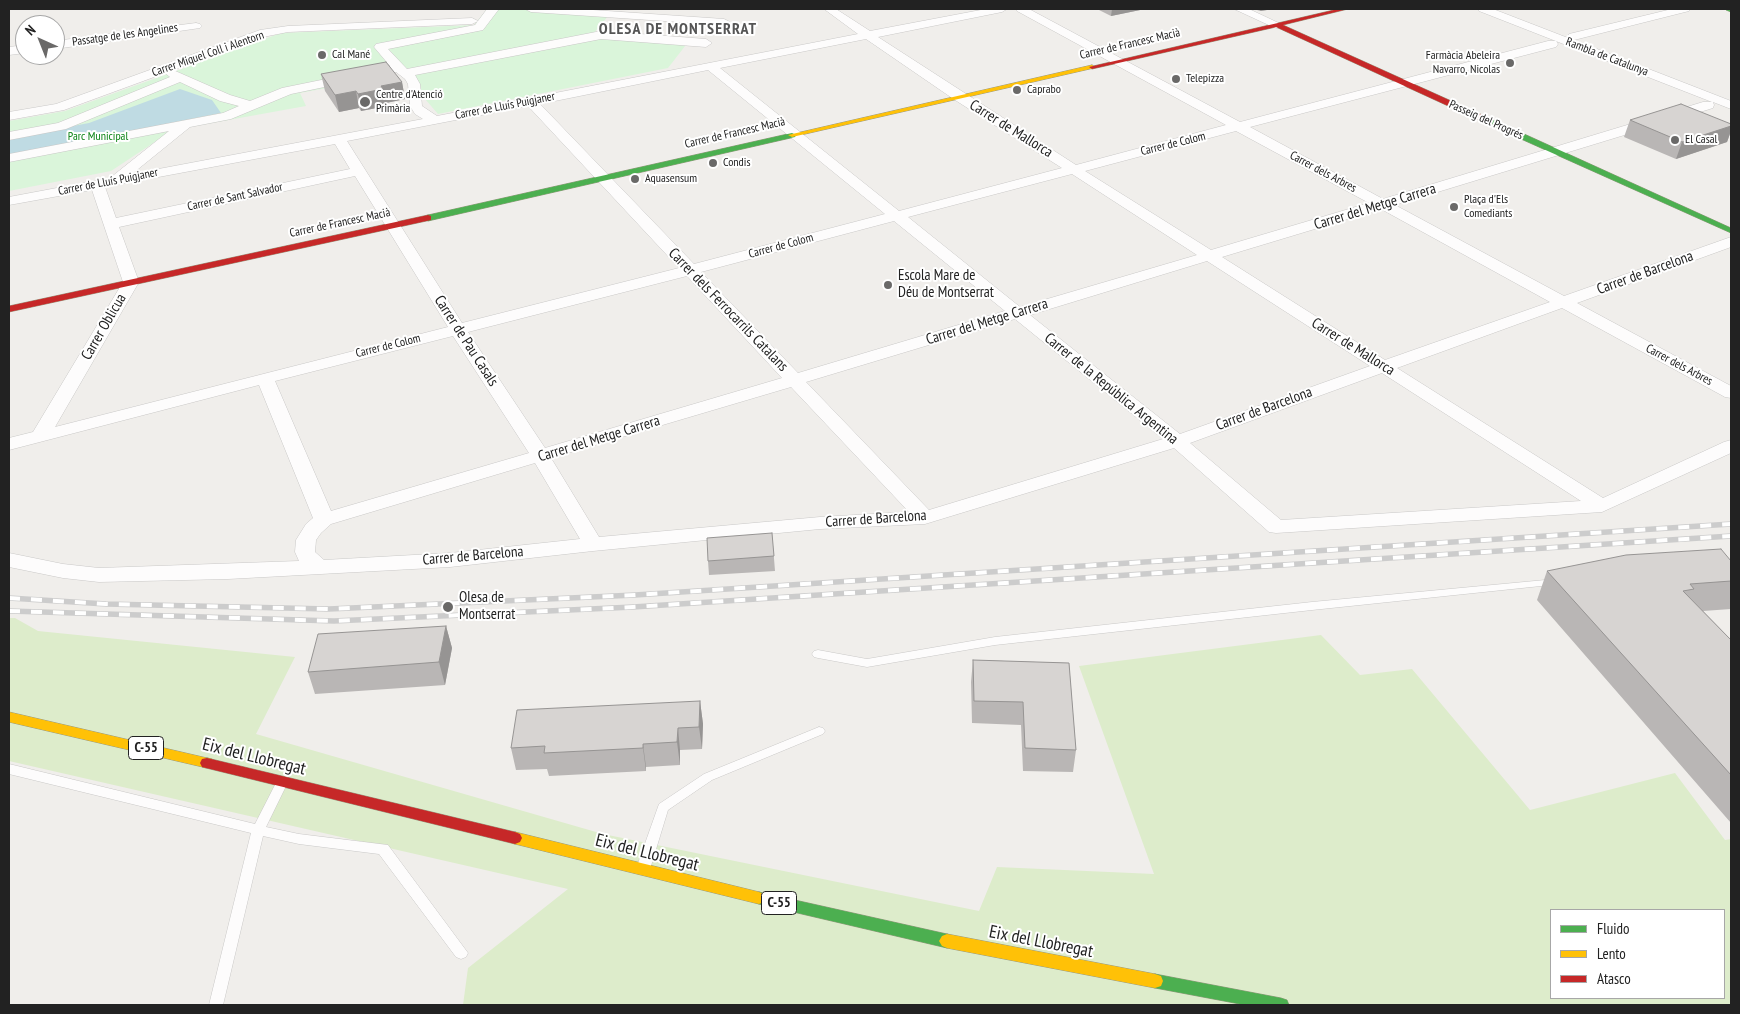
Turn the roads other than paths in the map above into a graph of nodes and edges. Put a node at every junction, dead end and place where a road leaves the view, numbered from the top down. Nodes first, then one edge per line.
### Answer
1 (493, 9) edge
2 (531, 9) edge
3 (830, 9) edge
4 (1002, 9) edge
5 (1020, 9) edge
6 (1240, 9) edge
7 (1345, 9) edge
8 (1483, 9) edge
9 (1685, 9) edge
10 (621, 11) edge
11 (472, 21) dead end
12 (1277, 25) junction
13 (196, 26) dead end
14 (601, 36) junction
15 (869, 36) junction
16 (1573, 37) dead end
17 (706, 43) junction
18 (65, 44) edge
19 (1552, 44) dead end
20 (1119, 61) junction
21 (710, 66) junction
22 (162, 70) junction
23 (401, 70) junction
24 (681, 73) junction
25 (182, 77) junction
26 (1406, 83) junction
27 (960, 97) junction
28 (1731, 100) edge
29 (531, 102) junction
30 (1708, 105) dead end
31 (252, 106) junction
32 (9, 116) edge
33 (435, 120) junction
34 (187, 124) junction
35 (1239, 126) junction
36 (796, 134) junction
37 (9, 136) edge
38 (339, 140) junction
39 (1557, 152) junction
40 (9, 158) edge
41 (1074, 169) junction
42 (359, 171) junction
43 (603, 177) junction
44 (105, 182) junction
45 (9, 201) edge
46 (1383, 204) junction
47 (897, 214) junction
48 (111, 224) junction
49 (393, 226) junction
50 (1731, 231) edge
51 (1731, 242) edge
52 (1209, 256) junction
53 (690, 270) junction
54 (131, 282) junction
55 (1563, 302) junction
56 (9, 309) edge
57 (1017, 313) junction
58 (457, 328) junction
59 (1383, 366) junction
60 (265, 378) junction
61 (795, 380) junction
62 (1731, 393) edge
63 (40, 436) junction
64 (1177, 441) junction
65 (9, 444) edge
66 (1731, 446) edge
67 (541, 456) junction
68 (1602, 506) junction
69 (925, 518) junction
70 (324, 520) junction
71 (593, 544) junction
72 (9, 560) edge
73 (320, 567) junction
74 (1566, 581) edge
75 (818, 654) dead end
76 (9, 717) edge
77 (819, 732) dead end
78 (9, 769) edge
79 (282, 782) junction
80 (258, 830) junction
81 (642, 870) junction
82 (461, 953) dead end
83 (216, 1005) edge
84 (1281, 1005) edge

1 - 23 street
2 - 10 street
3 - 15 street, Carrer de Mallorca
4 - 15 street, Carrer de Lluís Puigjaner
5 - 20 street, Carrer dels Arbres
6 - 12 street, Passeig del Progrés
7 - 12 main road, Carrer de Francesc Macià
8 - 28 street, Rambla de Catalunya
9 - 16 street
10 - 14 street
10 - 17 street
11 - 22 street, Carrer Miquel Coll i Alentorn
12 - 20 main road, Carrer de Francesc Macià
12 - 26 main road, Passeig del Progrés
13 - 18 street, Passatge de les Angelines
14 - 17 street
14 - 23 street
15 - 21 street, Carrer de Lluís Puigjaner
15 - 27 street, Carrer de Mallorca
17 - 24 street
19 - 26 street, Carrer de Colom
20 - 27 main road, Carrer de Francesc Macià
20 - 35 street, Carrer dels Arbres
21 - 24 street, Carrer de Lluís Puigjaner
21 - 36 street, Carrer de la República Argentina
22 - 25 street
22 - 32 street, Carrer Miquel Coll i Alentorn
23 - 31 street
23 - 33 street
24 - 29 street, Carrer de Lluís Puigjaner
25 - 31 street
25 - 37 street
26 - 35 street, Carrer de Colom
26 - 39 main road, Passeig del Progrés
27 - 36 main road, Carrer de Francesc Macià
27 - 41 street, Carrer de Mallorca
29 - 33 street, Carrer de Lluís Puigjaner
29 - 43 street, Carrer dels Ferrocarrils Catalans
30 - 39 street, Carrer del Metge Carrera
31 - 34 street
33 - 38 street, Carrer de Lluís Puigjaner
34 - 40 street
34 - 44 street
35 - 41 street, Carrer de Colom
35 - 46 street, Carrer dels Arbres
36 - 43 main road, Carrer de Francesc Macià
36 - 47 street, Carrer de la República Argentina
38 - 42 street, Carrer de Pau Casals
38 - 44 street, Carrer de Lluís Puigjaner
39 - 46 street, Carrer del Metge Carrera
39 - 50 main road, Passeig del Progrés
41 - 47 street, Carrer de Colom
41 - 52 street, Carrer de Mallorca
42 - 48 street, Carrer de Sant Salvador
42 - 49 street, Carrer de Pau Casals
43 - 49 main road, Carrer de Francesc Macià
43 - 53 street, Carrer dels Ferrocarrils Catalans
44 - 45 street, Carrer de Lluís Puigjaner
44 - 48 street, Carrer Oblicua
46 - 52 street, Carrer del Metge Carrera
46 - 55 street, Carrer dels Arbres
47 - 53 street, Carrer de Colom
47 - 57 street, Carrer de la República Argentina
48 - 54 street, Carrer Oblicua
49 - 54 main road, Carrer de Francesc Macià
49 - 58 street, Carrer de Pau Casals
51 - 55 street, Carrer de Barcelona
52 - 57 street, Carrer del Metge Carrera
52 - 59 street, Carrer de Mallorca
53 - 58 street, Carrer de Colom
53 - 61 street, Carrer dels Ferrocarrils Catalans
54 - 56 main road, Carrer de Francesc Macià
54 - 63 street, Carrer Oblicua
55 - 59 street, Carrer de Barcelona
55 - 62 street, Carrer dels Arbres
57 - 61 street, Carrer del Metge Carrera
57 - 64 street, Carrer de la República Argentina
58 - 60 street, Carrer de Colom
58 - 67 street, Carrer de Pau Casals
59 - 64 street, Carrer de Barcelona
59 - 68 street, Carrer de Mallorca
60 - 63 street, Carrer de Colom
60 - 70 street
61 - 67 street, Carrer del Metge Carrera
61 - 69 street, Carrer dels Ferrocarrils Catalans
63 - 65 street, Carrer de Colom
64 - 68 street, Carrer de la República Argentina
64 - 69 street, Carrer de Barcelona
66 - 68 street
67 - 70 street, Carrer del Metge Carrera
67 - 71 street, Carrer de Pau Casals
69 - 71 street, Carrer de Barcelona
70 - 73 street
71 - 73 street, Carrer de Barcelona
72 - 73 street, Carrer de Barcelona
74 - 75 lane
76 - 79 main road, Eix del Llobregat / C-55
77 - 81 lane
78 - 80 lane
79 - 80 lane
79 - 81 main road, Eix del Llobregat / C-55
80 - 82 lane
80 - 83 lane
81 - 84 main road, Eix del Llobregat / C-55

